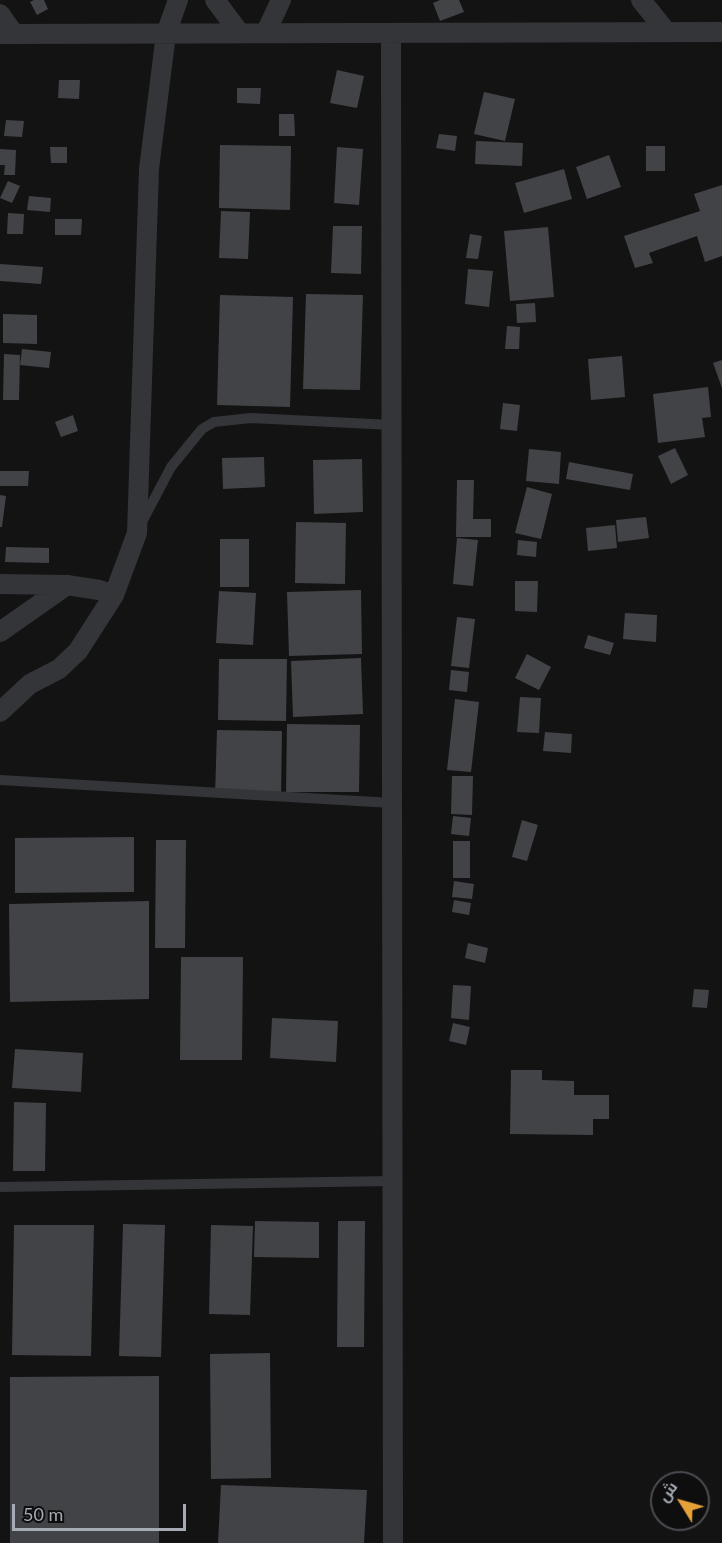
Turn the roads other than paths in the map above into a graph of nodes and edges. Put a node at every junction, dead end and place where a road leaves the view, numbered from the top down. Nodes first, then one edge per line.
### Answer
1 (178, 0) edge
2 (216, 0) edge
3 (281, 0) edge
4 (641, 0) edge
5 (0, 14) edge
6 (665, 30) junction
7 (239, 32) junction
8 (266, 32) junction
9 (722, 32) edge
10 (391, 33) junction
11 (7, 34) edge
12 (166, 34) junction
13 (392, 425) junction
14 (137, 533) junction
15 (0, 584) edge
16 (67, 585) junction
17 (114, 595) junction
18 (0, 632) edge
19 (0, 711) edge
20 (0, 780) edge
21 (392, 803) junction
22 (393, 1181) junction
23 (0, 1187) edge
24 (393, 1543) edge

1 - 12 street
2 - 7 street
3 - 8 street
4 - 6 street
5 - 11 street
6 - 9 street
6 - 10 street
7 - 8 street
7 - 12 street
8 - 10 street
10 - 13 street
11 - 12 street
12 - 14 street
13 - 14 lane
13 - 21 street
14 - 17 street
15 - 16 street
16 - 17 street
16 - 18 street
17 - 19 street
20 - 21 lane
21 - 22 street
22 - 23 lane
22 - 24 street

